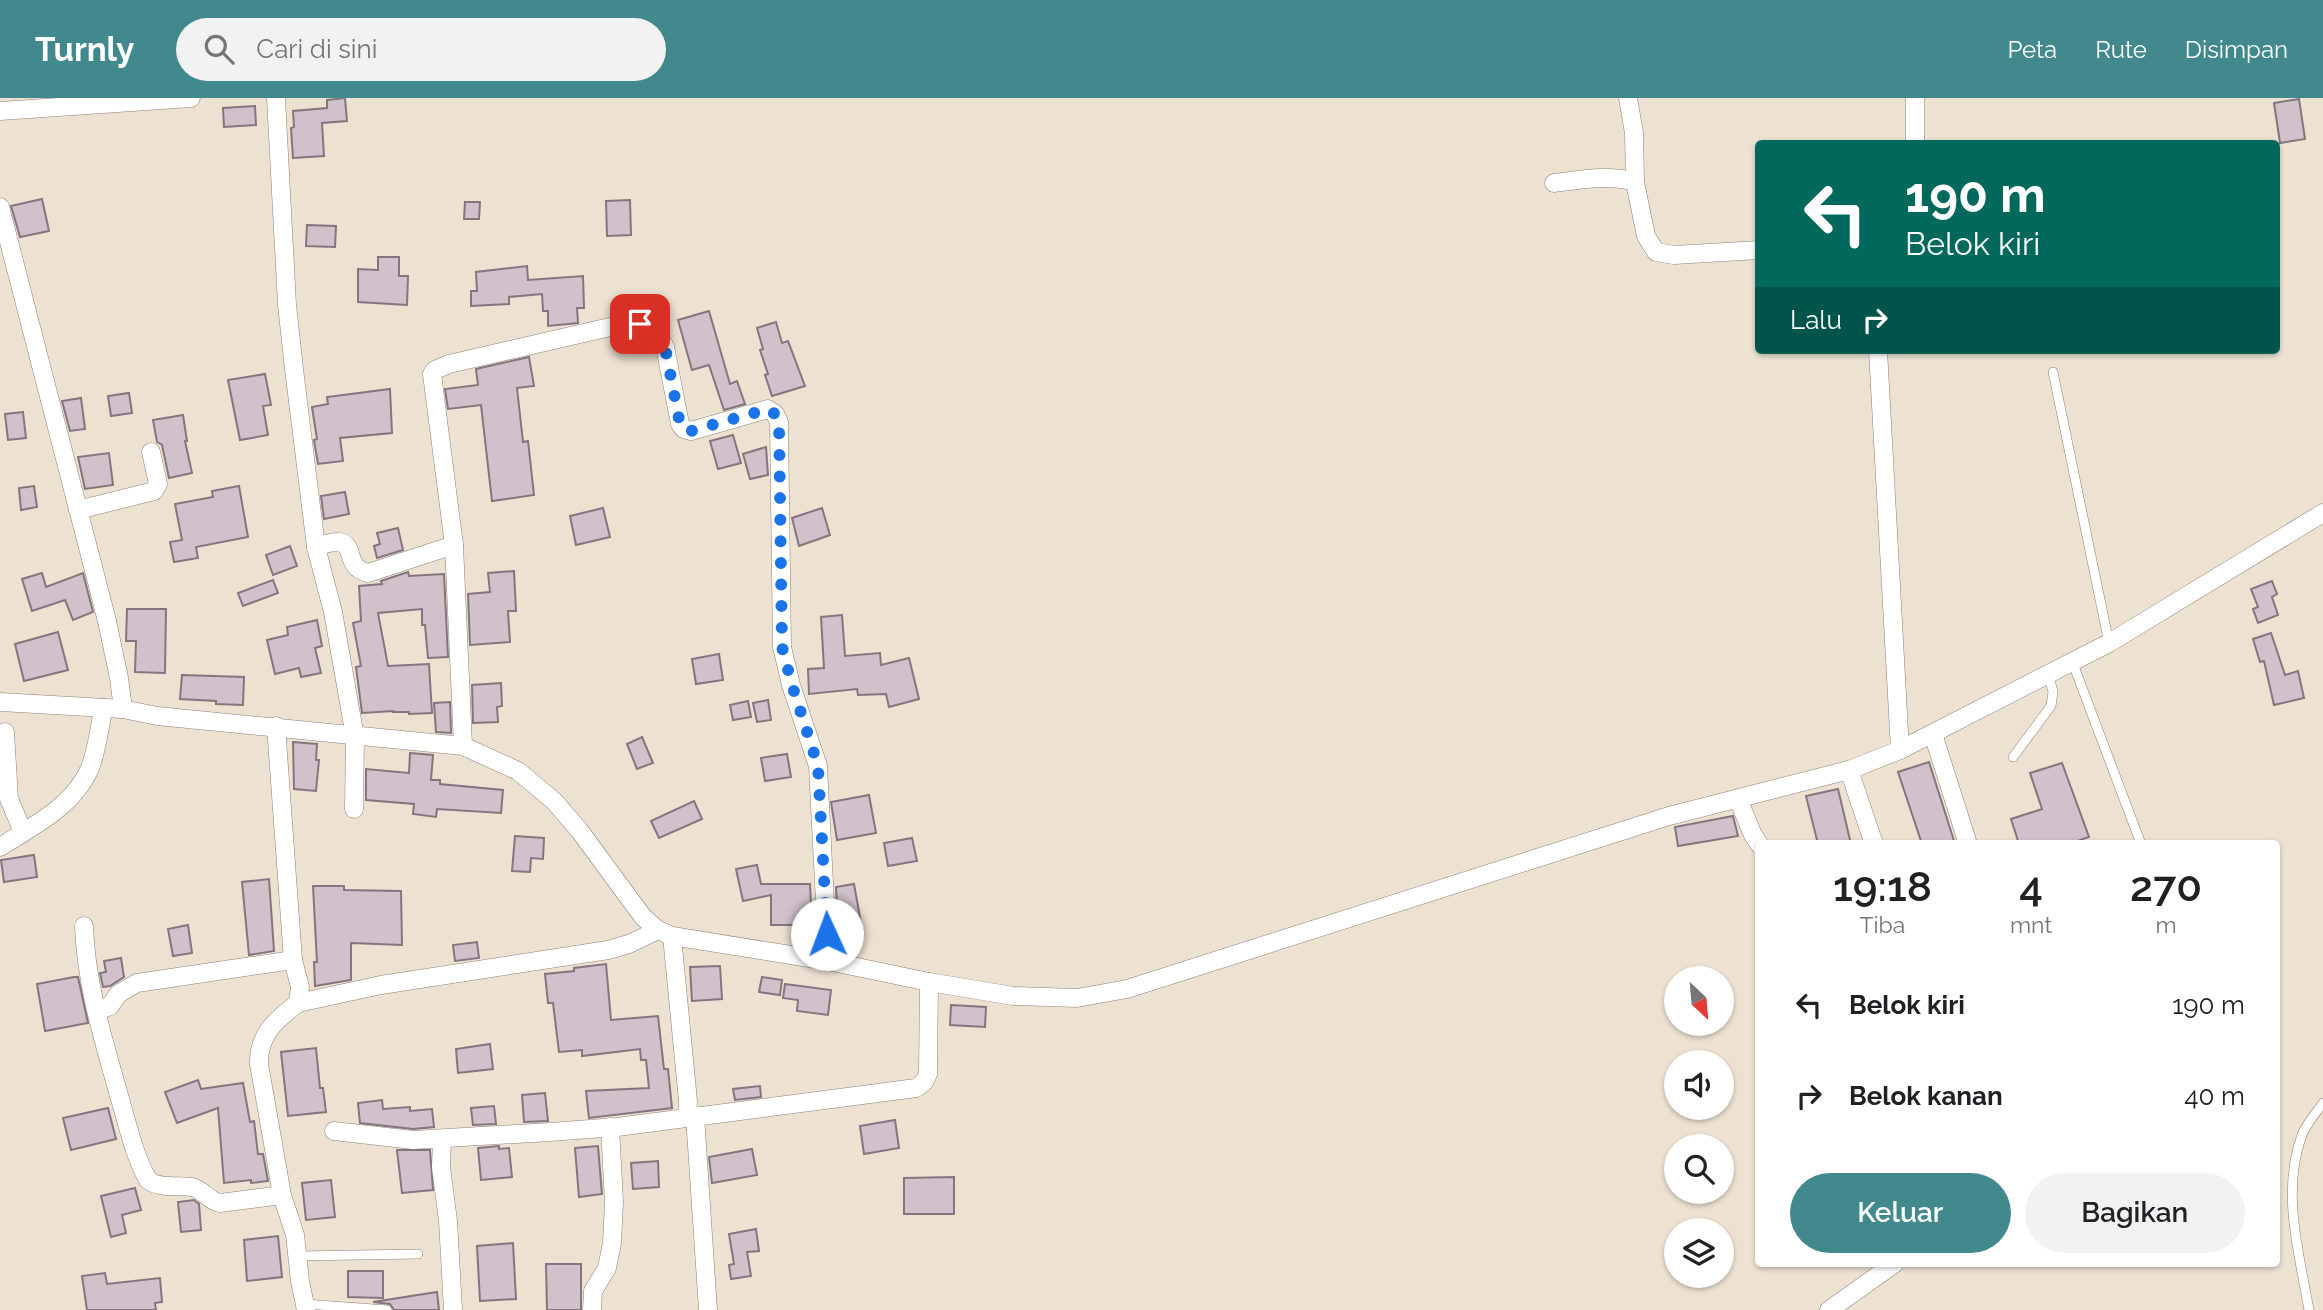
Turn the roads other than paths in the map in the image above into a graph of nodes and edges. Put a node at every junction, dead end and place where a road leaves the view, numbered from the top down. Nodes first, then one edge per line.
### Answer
1 (191, 98) edge
2 (276, 98) edge
3 (1628, 98) edge
4 (1915, 98) edge
5 (0, 111) edge
6 (1915, 140) edge
7 (1635, 182) junction
8 (1554, 183) dead end
9 (0, 207) edge
10 (1755, 250) edge
11 (1878, 354) edge
12 (2053, 372) dead end
13 (151, 452) dead end
14 (78, 510) junction
15 (2323, 513) edge
16 (454, 545) junction
17 (316, 547) junction
18 (2109, 643) junction
19 (2072, 661) junction
20 (2048, 673) junction
21 (0, 702) edge
22 (103, 708) junction
23 (123, 709) junction
24 (276, 726) junction
25 (5, 732) dead end
26 (1933, 734) junction
27 (355, 737) junction
28 (463, 746) junction
29 (1900, 750) junction
30 (2012, 757) dead end
31 (1849, 770) junction
32 (1738, 799) junction
33 (354, 809) dead end
34 (23, 832) junction
35 (1756, 840) edge
36 (1873, 840) edge
37 (1967, 840) edge
38 (2139, 840) edge
39 (0, 847) edge
40 (85, 926) dead end
41 (665, 933) junction
42 (293, 960) junction
43 (828, 961) junction
44 (929, 982) junction
45 (298, 1003) junction
46 (97, 1011) junction
47 (2323, 1103) edge
48 (691, 1116) junction
49 (610, 1127) junction
50 (334, 1131) dead end
51 (442, 1139) junction
52 (282, 1195) junction
53 (418, 1254) dead end
54 (299, 1256) junction
55 (1890, 1267) edge
56 (306, 1307) edge
57 (387, 1310) edge
58 (453, 1310) edge
59 (592, 1310) edge
60 (708, 1310) edge
61 (1829, 1310) edge
62 (2309, 1310) edge

1 - 5 street
2 - 17 street
3 - 7 street
4 - 6 street
7 - 8 street
7 - 10 street
9 - 14 street
11 - 29 street
12 - 18 lane
13 - 14 street
14 - 23 street
15 - 18 street
16 - 17 street
16 - 28 street
16 - 43 street
17 - 27 street
18 - 19 street
19 - 20 street
19 - 38 lane
20 - 26 street
20 - 30 lane
21 - 22 street
22 - 23 street
22 - 34 street
23 - 24 street
24 - 27 street
24 - 42 street
25 - 34 street
26 - 29 street
26 - 37 street
27 - 28 street
27 - 33 street
28 - 41 street
29 - 31 street
31 - 32 street
31 - 36 street
32 - 35 street
32 - 44 street
34 - 39 street
40 - 46 street
41 - 43 street
41 - 45 street
41 - 48 street
42 - 45 street
42 - 46 street
43 - 44 street
44 - 48 street
45 - 52 street
46 - 52 street
47 - 62 lane
48 - 49 street
48 - 60 street
49 - 51 street
49 - 59 street
50 - 51 street
51 - 58 street
52 - 54 street
53 - 54 lane
54 - 56 street
55 - 61 street
56 - 57 lane

